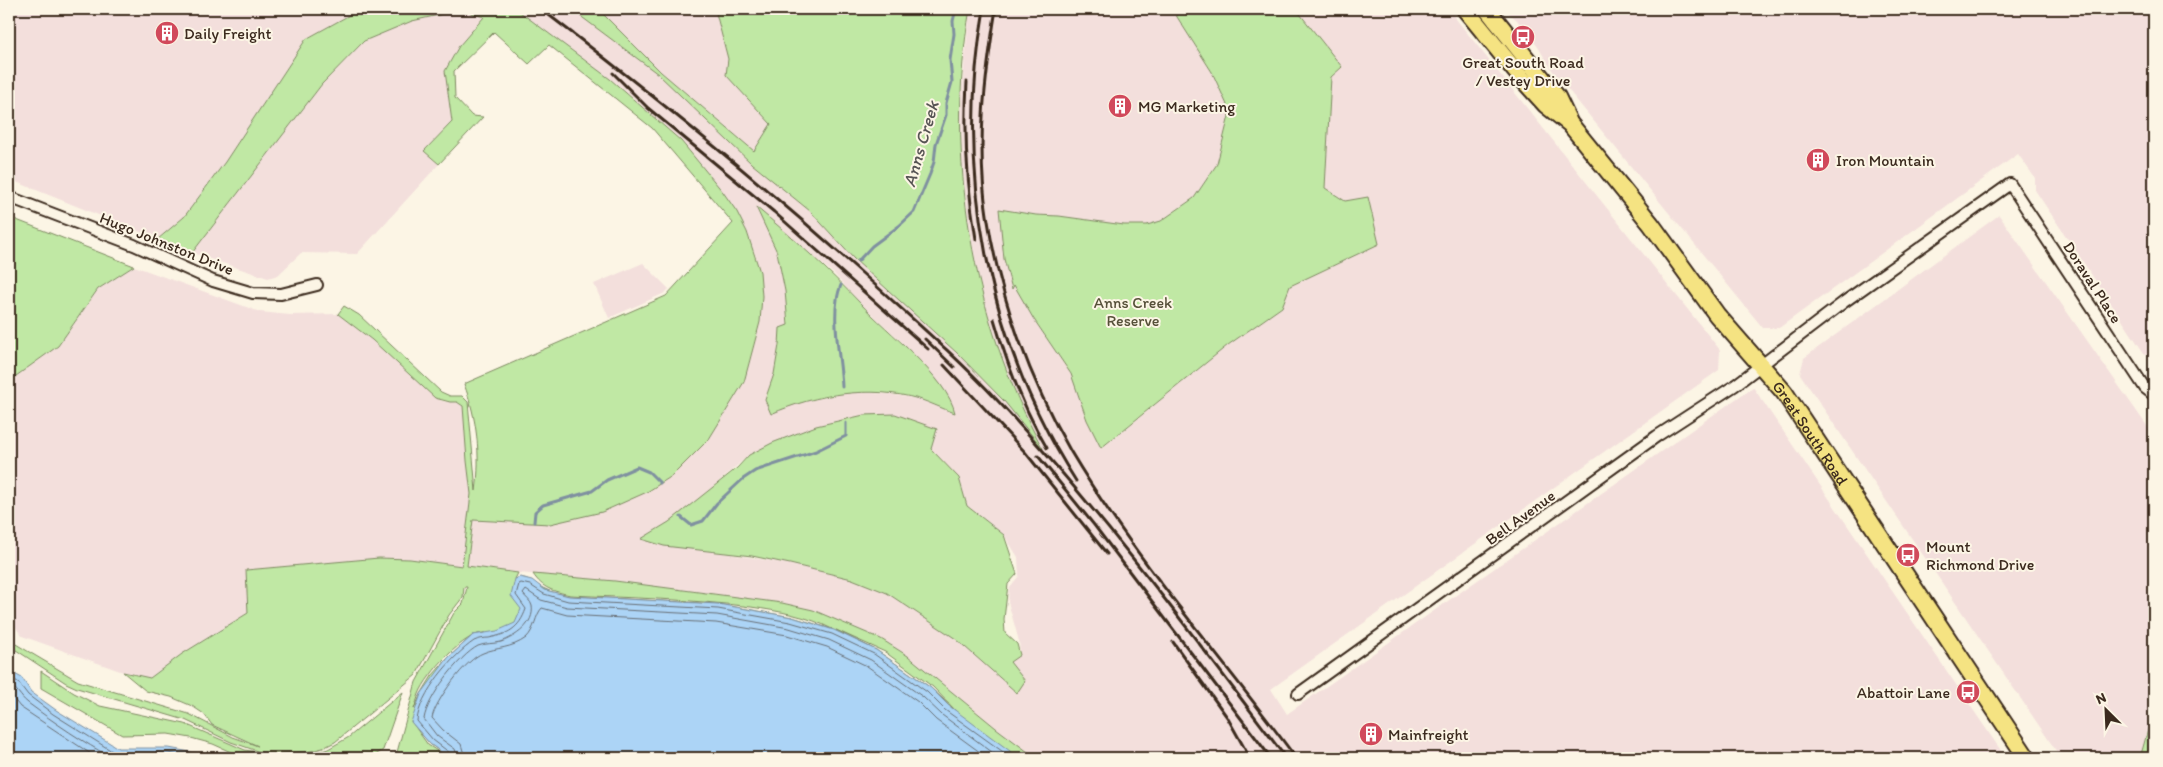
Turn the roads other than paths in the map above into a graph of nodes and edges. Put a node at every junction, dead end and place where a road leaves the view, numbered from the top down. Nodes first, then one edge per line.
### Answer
1 (1465, 9) edge
2 (1487, 9) edge
3 (1570, 124) junction
4 (9, 197) edge
5 (317, 285) dead end
6 (1761, 366) junction
7 (2154, 395) edge
8 (1298, 694) dead end
9 (2027, 758) edge

1 - 3 main road, Great South Road
2 - 3 main road, Great South Road
3 - 6 main road, Great South Road
4 - 5 street, Hugo Johnston Drive
6 - 7 street, Doraval Place
6 - 8 street, Bell Avenue
6 - 9 main road, Great South Road

